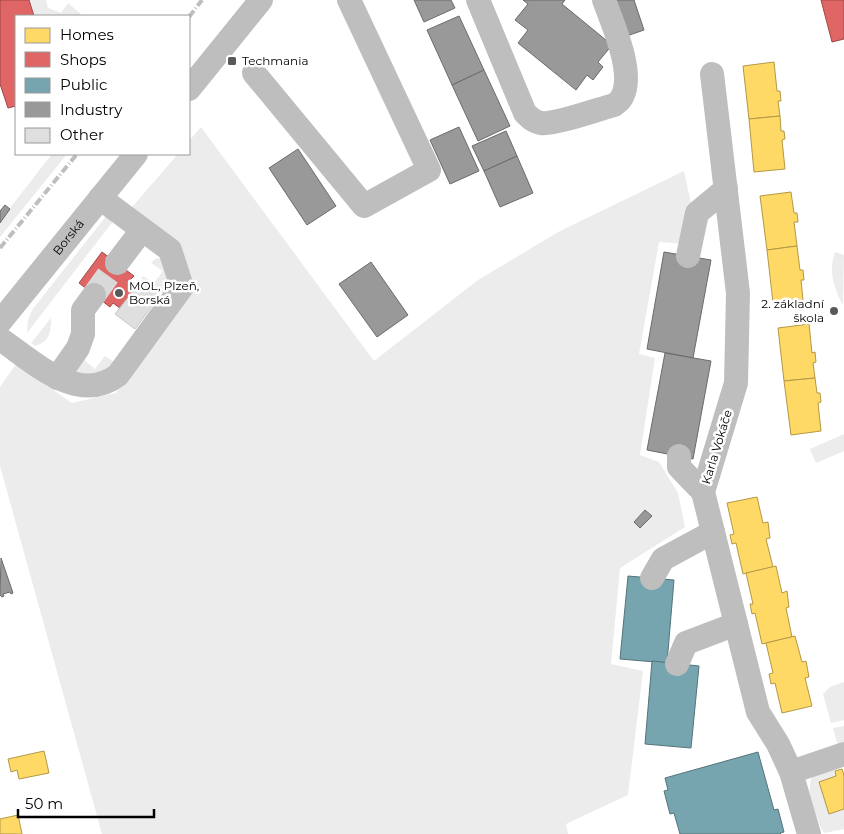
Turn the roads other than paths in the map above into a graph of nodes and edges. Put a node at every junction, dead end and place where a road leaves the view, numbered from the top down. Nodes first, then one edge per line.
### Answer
1 (260, 0) edge
2 (349, 0) edge
3 (478, 0) edge
4 (604, 0) edge
5 (254, 73) dead end
6 (712, 74) dead end
7 (190, 88) edge
8 (135, 155) edge
9 (726, 189) junction
10 (100, 198) junction
11 (142, 230) junction
12 (688, 256) dead end
13 (117, 263) tunnel mouth
14 (94, 295) tunnel mouth
15 (0, 322) edge
16 (0, 339) edge
17 (57, 378) junction
18 (679, 456) dead end
19 (704, 492) junction
20 (713, 532) junction
21 (652, 578) dead end
22 (736, 624) junction
23 (677, 664) dead end
24 (844, 754) edge
25 (791, 772) junction
26 (809, 834) edge

1 - 7 street
2 - 5 street
3 - 4 street
6 - 9 street, Karla Vokáče
8 - 10 street, Borská
9 - 12 street
9 - 19 street, Karla Vokáče
10 - 11 street
10 - 15 street, Borská
11 - 13 street
11 - 17 street
14 - 17 street
16 - 17 street
18 - 19 street
19 - 20 street, Karla Vokáče
20 - 21 street
20 - 22 street, Karla Vokáče
22 - 23 street
22 - 25 street, Karla Vokáče
24 - 25 street
25 - 26 street, Karla Vokáče

